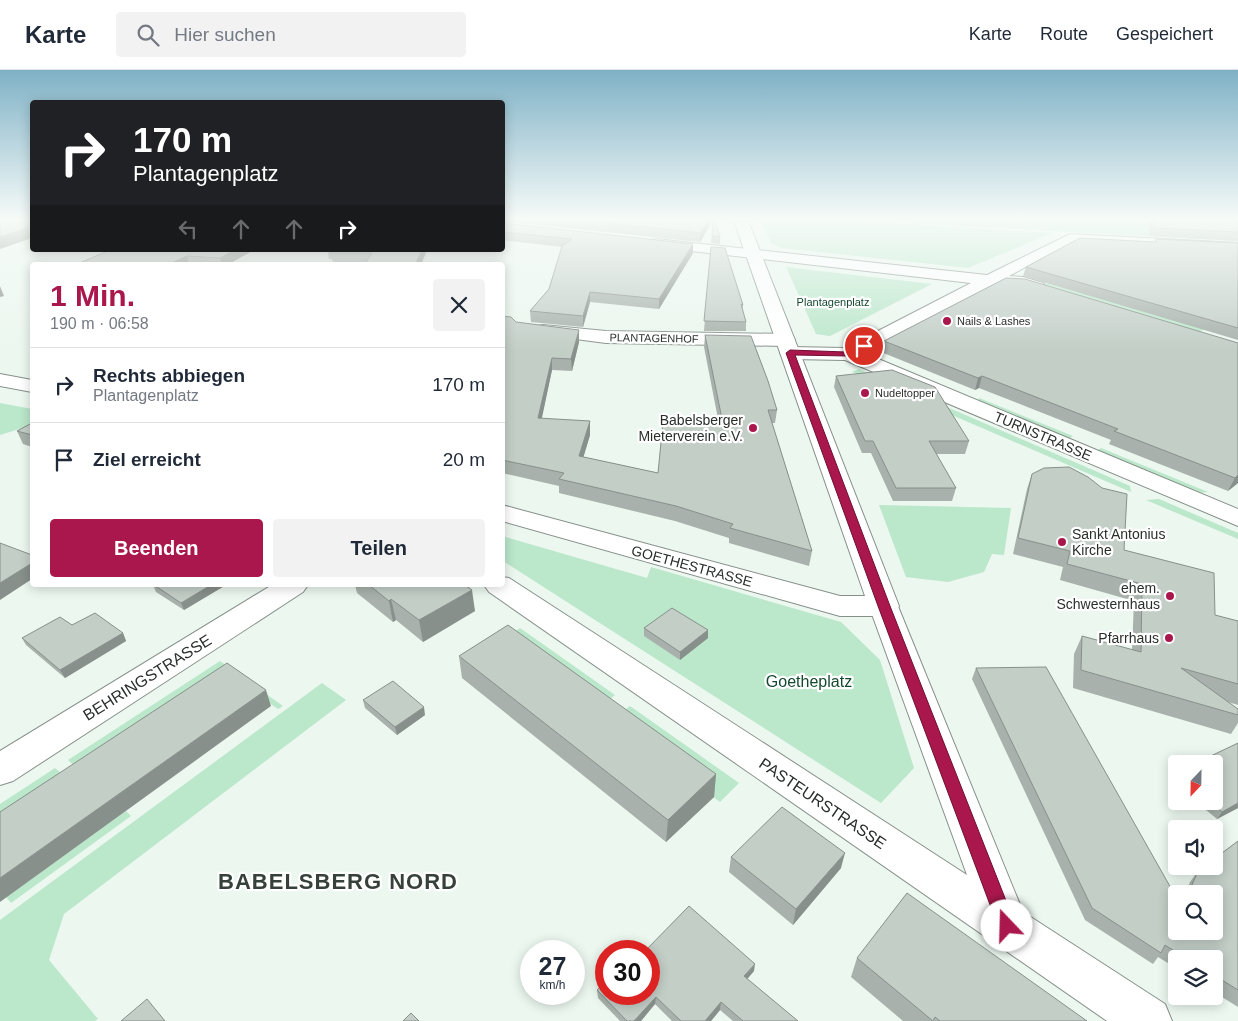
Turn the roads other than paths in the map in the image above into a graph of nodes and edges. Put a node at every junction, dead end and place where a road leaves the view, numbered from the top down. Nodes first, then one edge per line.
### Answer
1 (757, 262) edge
2 (829, 262) edge
3 (1022, 262) edge
4 (988, 280) junction
5 (1051, 291) edge
6 (523, 328) edge
7 (788, 346) junction
8 (848, 354) junction
9 (0, 380) edge
10 (30, 386) edge
11 (505, 514) edge
12 (1238, 518) edge
13 (290, 587) edge
14 (502, 587) edge
15 (884, 606) junction
16 (0, 770) edge
17 (1007, 926) junction
18 (1148, 1021) edge

1 - 7 street
2 - 4 street
3 - 4 street
4 - 5 street
4 - 8 street
6 - 7 street, PLANTAGENHOF
7 - 8 street
7 - 15 street
8 - 12 street, TURNSTRASSE
9 - 10 street
11 - 15 street, GOETHESTRASSE
13 - 16 street, BEHRINGSTRASSE
14 - 17 street, PASTEURSTRASSE
15 - 17 street
17 - 18 street, PASTEURSTRASSE

